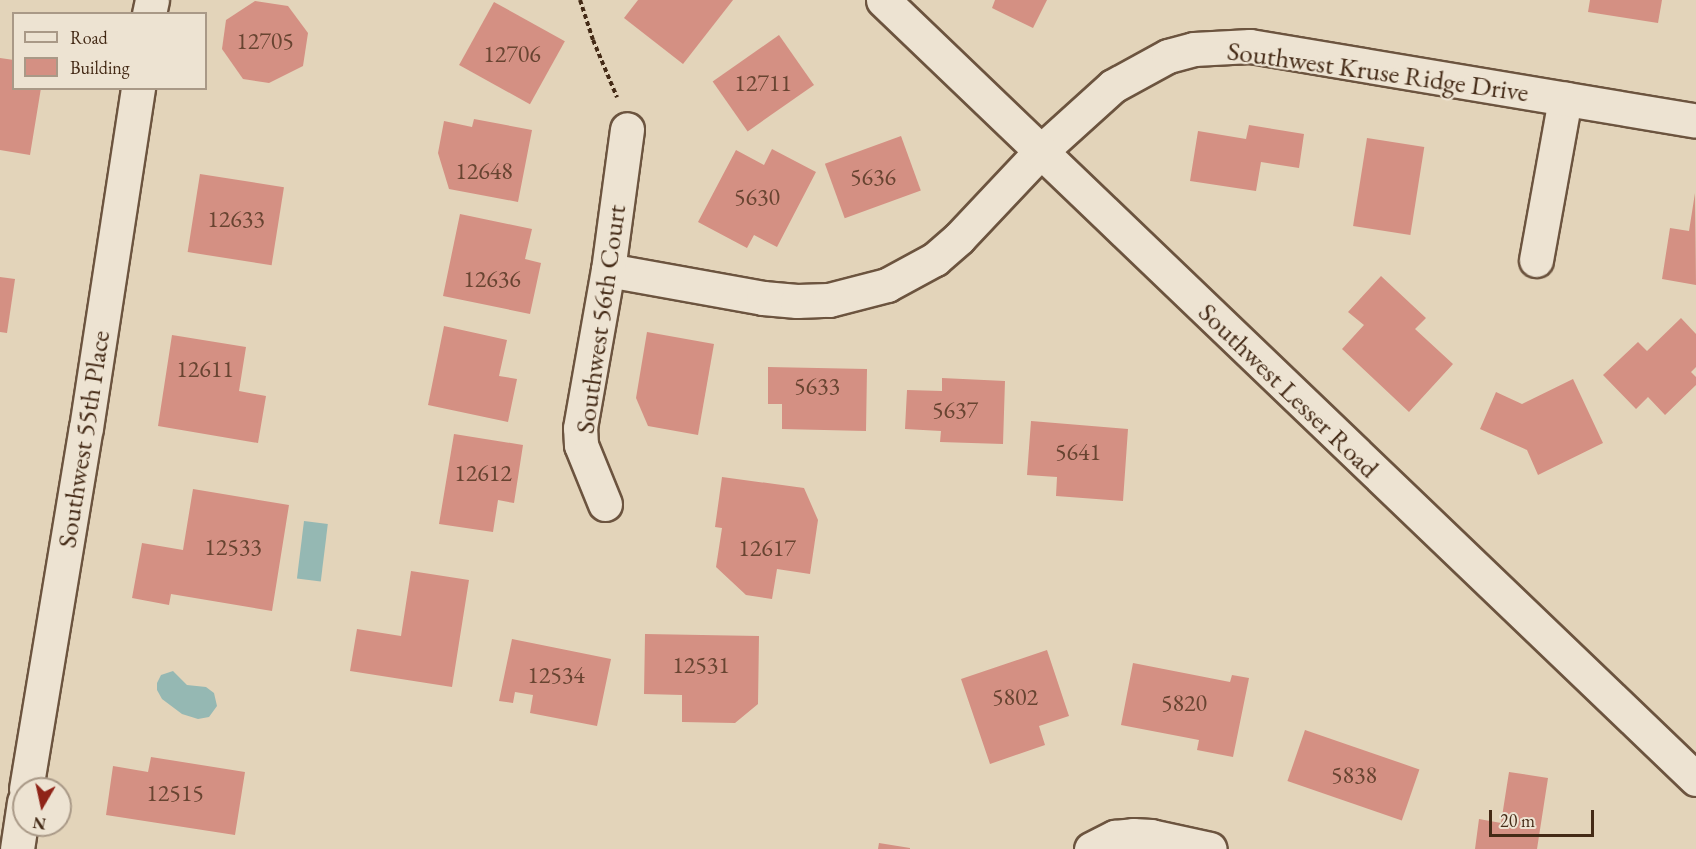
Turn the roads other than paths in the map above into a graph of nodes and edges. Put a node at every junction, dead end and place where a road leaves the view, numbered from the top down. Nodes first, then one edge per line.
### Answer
1 (883, 0) edge
2 (138, 90) edge
3 (1565, 99) junction
4 (1696, 121) edge
5 (627, 129) road end
6 (1040, 152) junction
7 (1536, 260) dead end
8 (608, 270) junction
9 (605, 504) dead end
10 (28, 777) edge
11 (1696, 779) edge
12 (1091, 849) edge
13 (1210, 849) edge

1 - 6 street, Southwest Lesser Road
2 - 10 street, Southwest 55th Place
3 - 4 street, Southwest Kruse Ridge Drive
3 - 6 street, Southwest Kruse Ridge Drive
3 - 7 street
5 - 8 street, Southwest 56th Court
6 - 8 street, Southwest Kruse Ridge Drive
6 - 11 street, Southwest Lesser Road
8 - 9 street, Southwest 56th Court
12 - 13 street

